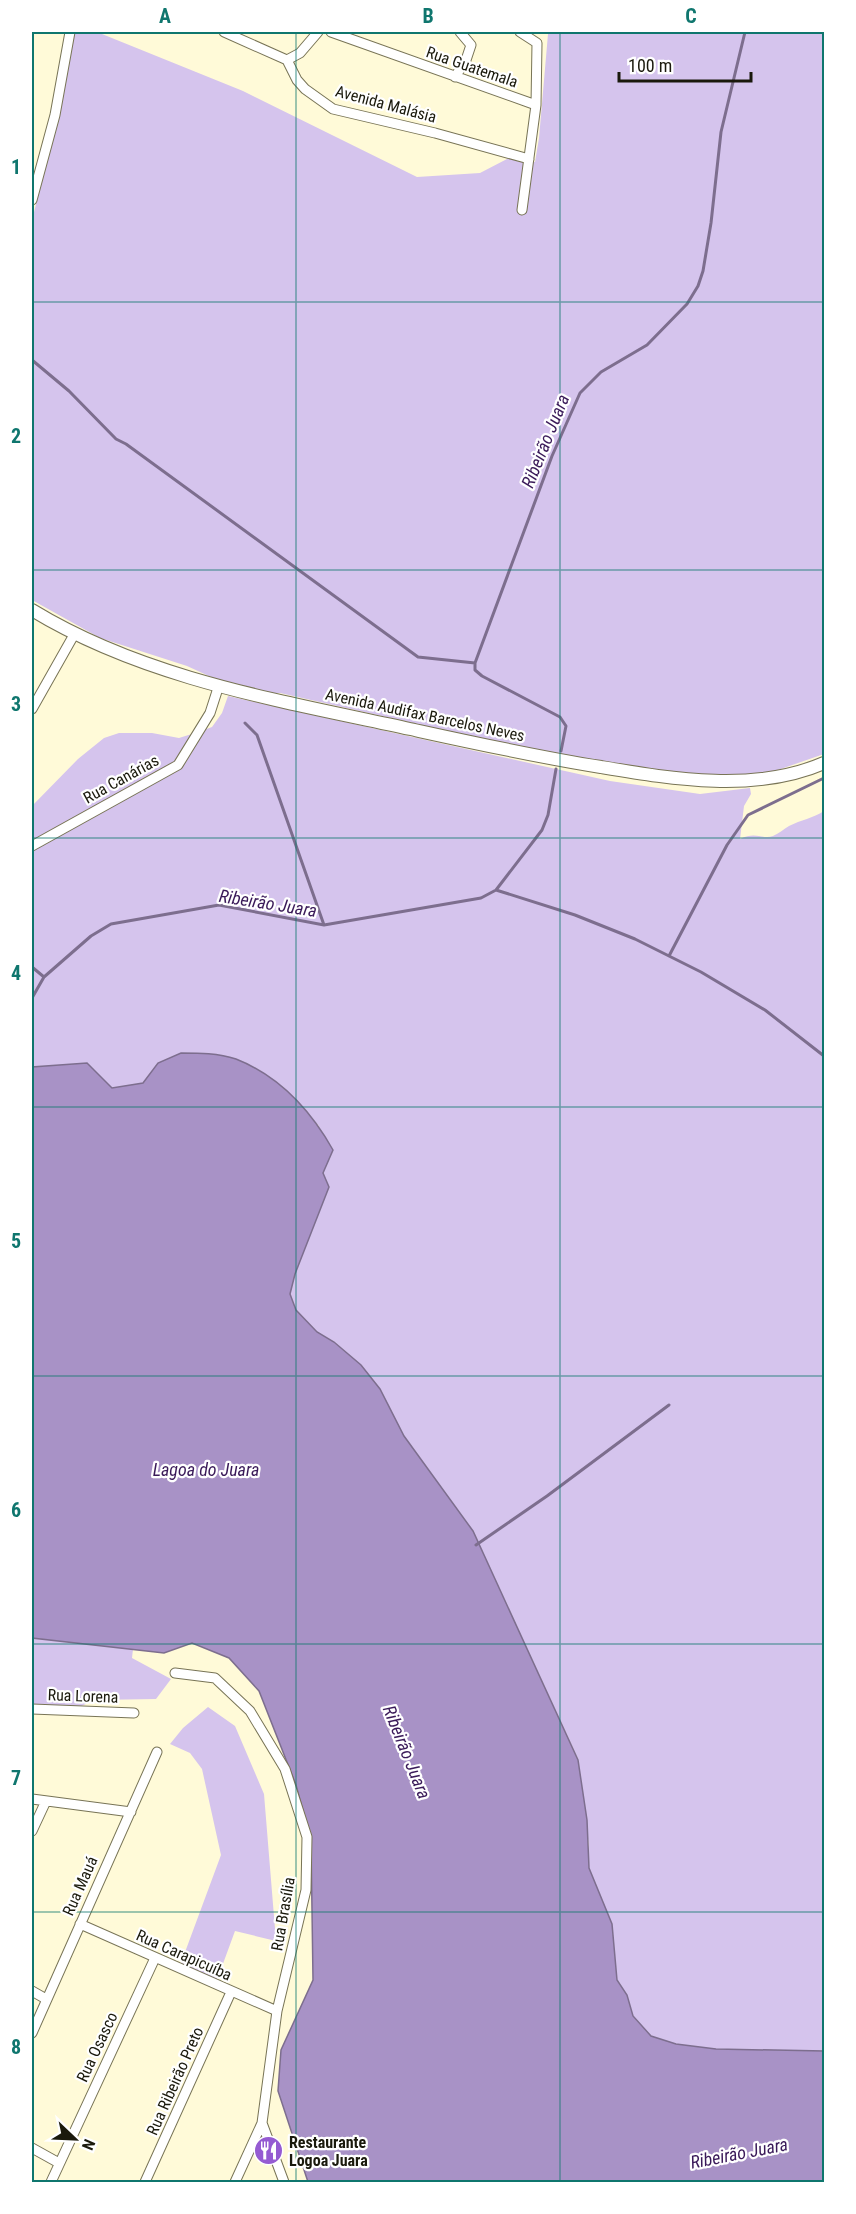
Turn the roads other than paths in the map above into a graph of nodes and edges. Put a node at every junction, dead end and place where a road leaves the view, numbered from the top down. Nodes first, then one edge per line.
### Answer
1 (70, 32) edge
2 (224, 32) edge
3 (318, 32) edge
4 (331, 32) edge
5 (460, 32) edge
6 (520, 32) edge
7 (287, 60) junction
8 (455, 77) junction
9 (536, 105) junction
10 (529, 159) junction
11 (32, 200) edge
12 (522, 210) dead end
13 (32, 610) edge
14 (75, 633) junction
15 (219, 685) junction
16 (32, 709) edge
17 (825, 763) edge
18 (32, 846) edge
19 (175, 1673) dead end
20 (32, 1709) edge
21 (134, 1713) dead end
22 (157, 1752) dead end
23 (32, 1799) edge
24 (45, 1801) junction
25 (130, 1812) junction
26 (32, 1831) edge
27 (80, 1924) junction
28 (155, 1958) junction
29 (32, 1991) edge
30 (231, 1992) junction
31 (46, 1999) junction
32 (277, 2011) junction
33 (32, 2033) edge
34 (262, 2123) junction
35 (32, 2148) edge
36 (59, 2163) junction
37 (51, 2182) edge
38 (146, 2182) edge
39 (235, 2182) edge
40 (284, 2182) edge

1 - 11 street
2 - 7 street
3 - 7 street
4 - 8 street, Rua Guatemala
5 - 8 street
6 - 9 street
7 - 10 street, Avenida Malásia
8 - 9 street, Rua Guatemala
9 - 10 street
10 - 12 street
13 - 14 main road, Avenida Audifax Barcelos Neves
14 - 15 main road, Avenida Audifax Barcelos Neves
14 - 16 street
15 - 17 main road, Avenida Audifax Barcelos Neves
15 - 18 street, Rua Canárias
19 - 32 street, Rua Brasília
20 - 21 street, Rua Lorena
22 - 25 street, Rua Mauá
23 - 24 street
24 - 25 street
24 - 26 street
25 - 27 street, Rua Mauá
27 - 28 street, Rua Carapicuíba
27 - 31 street, Rua Mauá
28 - 30 street, Rua Carapicuíba
28 - 36 street, Rua Osasco
29 - 31 street
30 - 32 street, Rua Carapicuíba
30 - 38 street, Rua Ribeirão Preto
31 - 33 street, Rua Mauá
32 - 34 street, Rua Brasília
34 - 39 street
34 - 40 street, Rua Brasília
35 - 36 street
36 - 37 street, Rua Osasco

